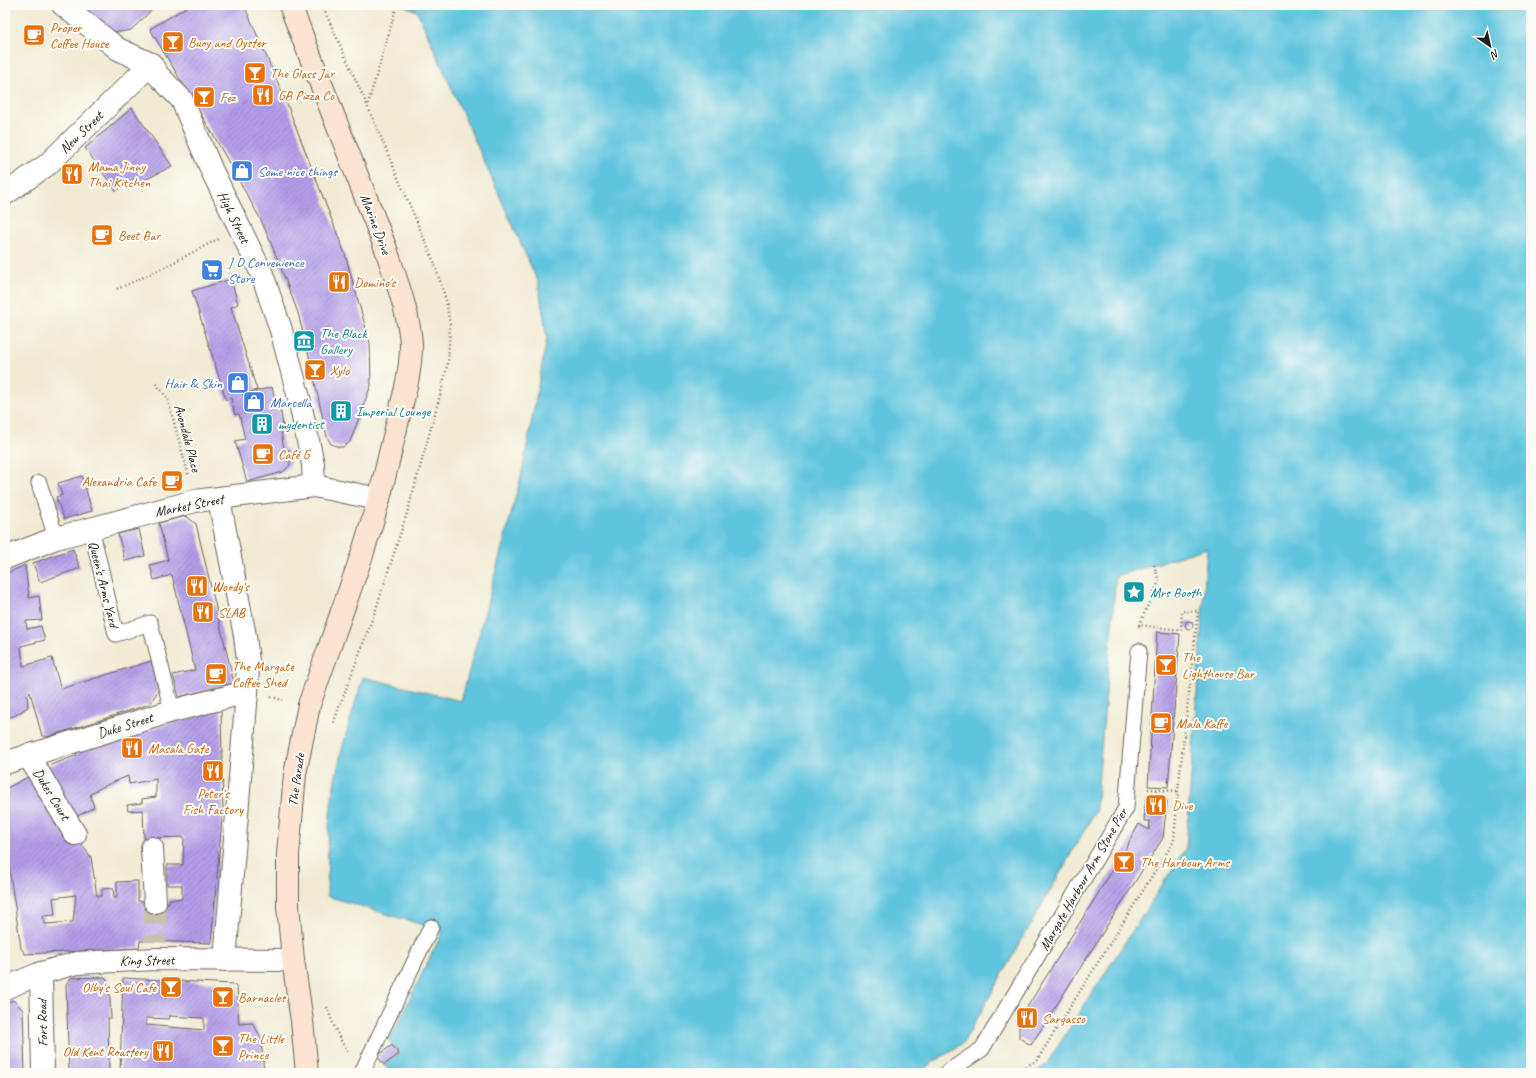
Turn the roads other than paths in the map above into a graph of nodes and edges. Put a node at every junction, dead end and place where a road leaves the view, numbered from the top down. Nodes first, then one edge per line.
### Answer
1 (63, 5) edge
2 (290, 5) edge
3 (151, 64) junction
4 (5, 194) edge
5 (39, 483) dead end
6 (314, 486) junction
7 (218, 498) junction
8 (379, 499) junction
9 (91, 528) junction
10 (56, 538) junction
11 (5, 558) edge
12 (1138, 651) dead end
13 (247, 692) junction
14 (172, 711) junction
15 (28, 755) junction
16 (5, 763) edge
17 (75, 834) dead end
18 (152, 848) dead end
19 (155, 902) tunnel mouth
20 (431, 927) dead end
21 (225, 960) junction
22 (293, 960) junction
23 (41, 973) junction
24 (5, 987) edge
25 (363, 1072) edge
26 (43, 1073) edge
27 (306, 1073) edge
28 (946, 1073) edge

1 - 3 street, High Street
2 - 8 main road, Marine Drive
3 - 4 street, New Street
3 - 6 street, High Street
5 - 10 lane
6 - 7 street, Market Street
6 - 8 street, Market Street
7 - 9 street, Market Street
7 - 13 street
8 - 22 main road, The Parade
9 - 10 street, Market Street
9 - 14 lane, Queen's Arms Yard
10 - 11 street, Market Street
12 - 28 lane, Margate Harbour Arm Stone Pier
13 - 14 street, Duke Street
13 - 21 street
14 - 15 street, Duke Street
15 - 16 street, Duke Street
15 - 17 street, Dukes Court
18 - 19 street
20 - 25 lane
21 - 22 street, King Street
21 - 23 street, King Street
22 - 27 main road, The Parade
23 - 24 street, King Street
23 - 26 street, Fort Road

